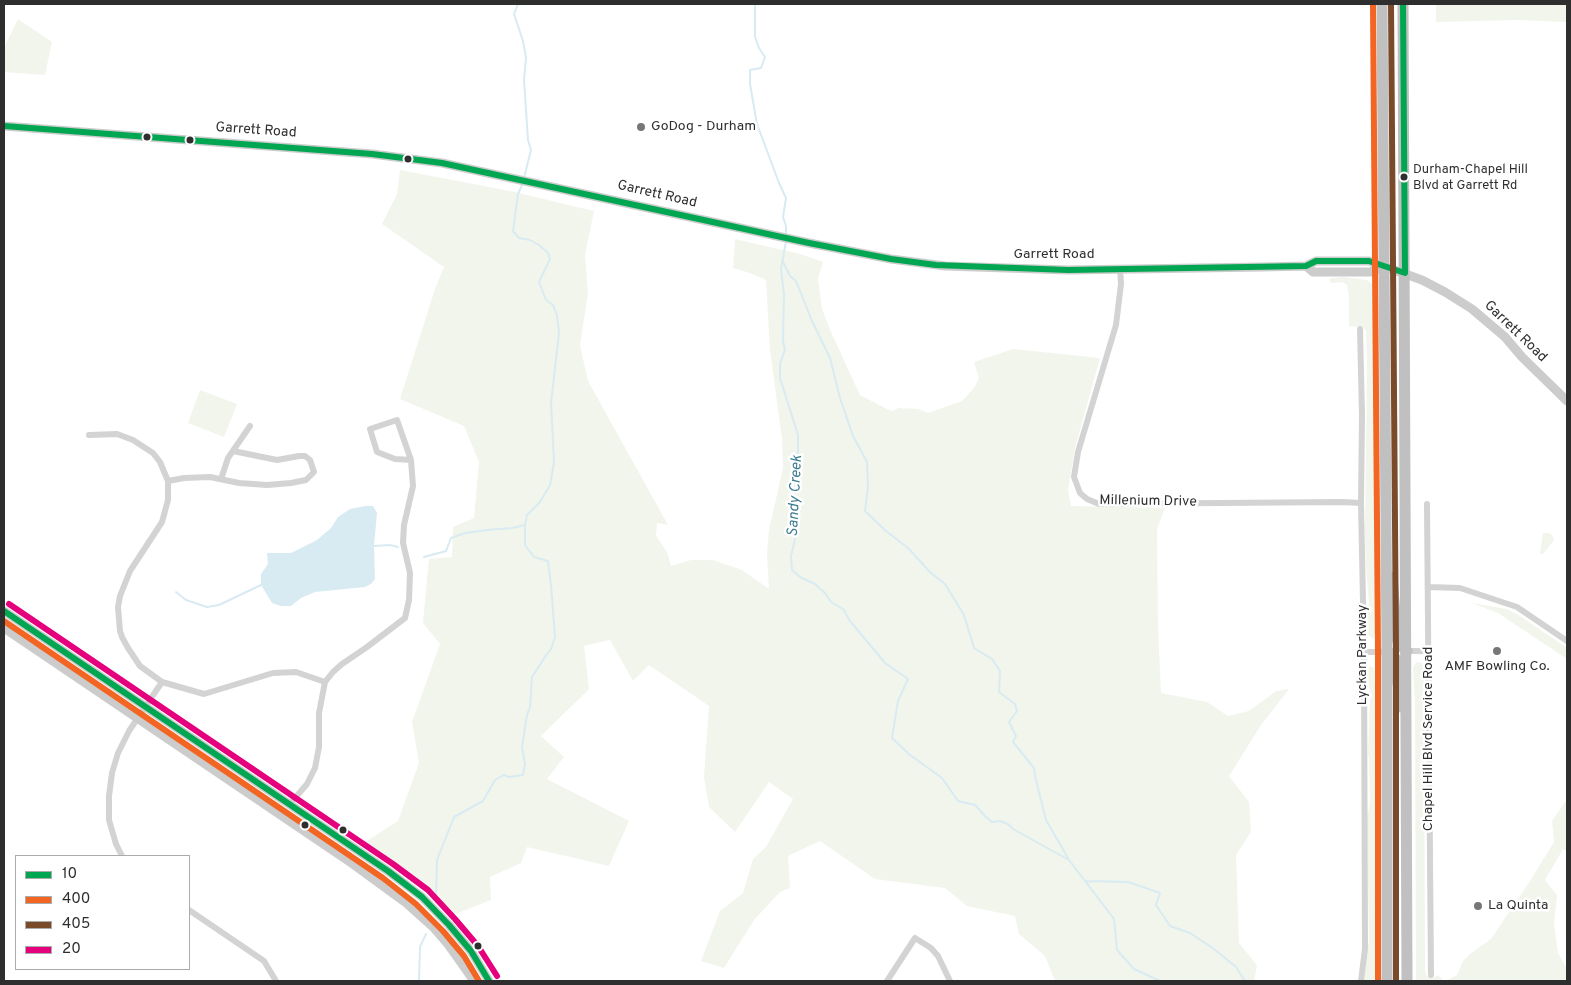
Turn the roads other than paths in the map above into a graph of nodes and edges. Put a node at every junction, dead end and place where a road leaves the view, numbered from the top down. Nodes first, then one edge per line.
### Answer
1 (1382, 4) edge
2 (1403, 4) edge
3 (4, 126) edge
4 (1384, 267) junction
5 (1120, 268) junction
6 (1405, 273) junction
7 (1360, 329) dead end
8 (1567, 401) edge
9 (250, 426) dead end
10 (89, 435) dead end
11 (233, 451) junction
12 (411, 460) junction
13 (221, 479) junction
14 (168, 481) junction
15 (1361, 503) junction
16 (1428, 504) dead end
17 (1385, 516) junction
18 (1428, 587) junction
19 (4, 612) edge
20 (4, 628) edge
21 (1567, 641) edge
22 (1406, 650) junction
23 (1428, 651) junction
24 (1364, 652) junction
25 (1387, 652) junction
26 (162, 682) junction
27 (325, 682) junction
28 (145, 707) junction
29 (137, 719) junction
30 (1407, 753) junction
31 (289, 805) junction
32 (122, 855) edge
33 (190, 911) edge
34 (1431, 974) dead end
35 (276, 981) edge
36 (474, 981) edge
37 (489, 981) edge
38 (887, 981) edge
39 (950, 981) edge
40 (1361, 981) edge
41 (1387, 981) edge
42 (1407, 981) edge

1 - 4 highway
2 - 6 highway
3 - 5 street, Garrett Road
4 - 5 street, Garrett Road
4 - 6 street, Garrett Road
4 - 17 highway
5 - 15 street, Millenium Drive
6 - 8 street, Garrett Road
6 - 22 highway
7 - 15 street, Lyckan Parkway
9 - 11 street
10 - 14 street
11 - 13 street
11 - 13 street
12 - 12 street
12 - 27 street
13 - 14 street
14 - 26 street
15 - 24 street, Lyckan Parkway
16 - 18 street, Chapel Hill Blvd Service Road
17 - 22 highway
17 - 25 highway
18 - 21 street
18 - 23 street, Chapel Hill Blvd Service Road
19 - 28 street
20 - 29 street
22 - 23 street
22 - 30 highway
23 - 34 street, Chapel Hill Blvd Service Road
24 - 25 street
24 - 40 street, Lyckan Parkway
25 - 30 highway
25 - 41 highway
26 - 27 street
26 - 28 street
27 - 31 street
28 - 29 street
28 - 31 street
29 - 32 street
29 - 36 street
30 - 42 highway
31 - 37 street
33 - 35 street
38 - 39 street

